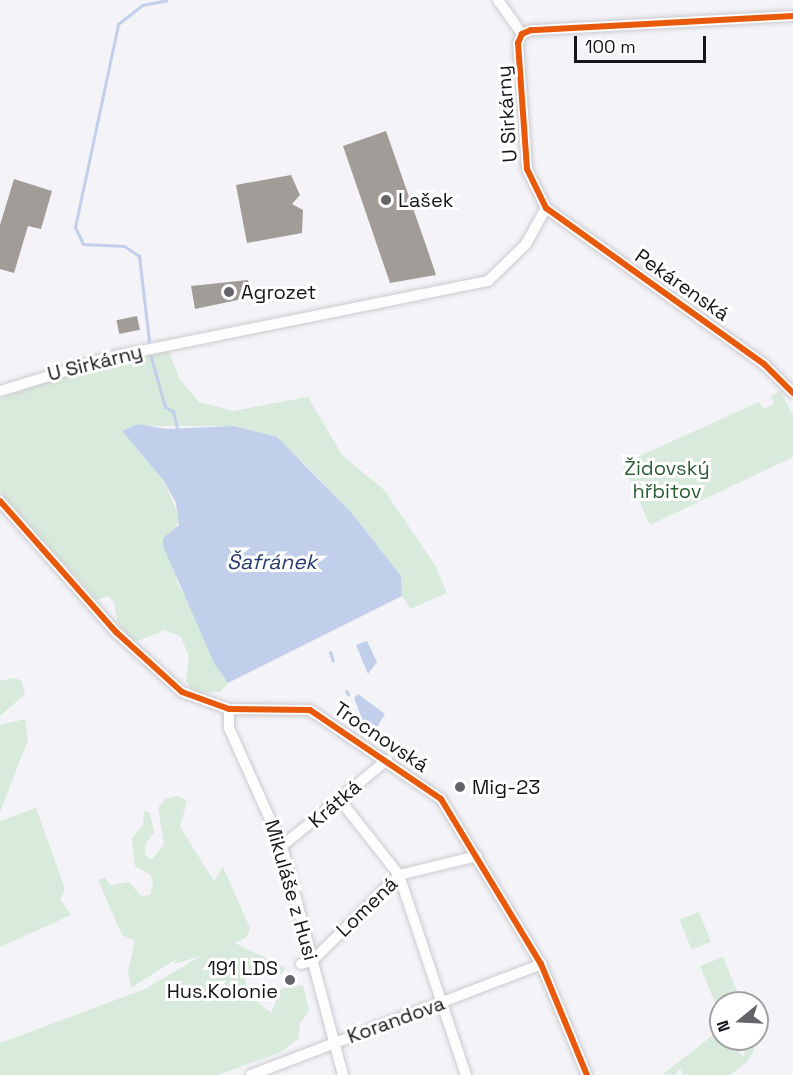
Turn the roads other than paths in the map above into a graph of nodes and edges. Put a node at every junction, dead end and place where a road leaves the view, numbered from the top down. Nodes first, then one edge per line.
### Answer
1 (498, 0) edge
2 (793, 16) edge
3 (522, 34) junction
4 (546, 208) junction
5 (0, 391) edge
6 (793, 393) edge
7 (0, 501) edge
8 (230, 709) junction
9 (387, 760) junction
10 (340, 800) junction
11 (282, 846) junction
12 (477, 856) junction
13 (399, 875) junction
14 (312, 961) junction
15 (301, 964) dead end
16 (541, 964) junction
17 (439, 1004) junction
18 (332, 1044) junction
19 (251, 1075) edge
20 (343, 1075) edge
21 (466, 1075) edge
22 (587, 1075) edge

1 - 3 street
2 - 3 street
3 - 4 street, U Sirkárny
4 - 5 street, U Sirkárny
4 - 6 street, Pekárenská
7 - 8 street, Trocnovská
8 - 9 street, Trocnovská
8 - 11 street, Mikuláše z Husi
9 - 10 street, Krátká
9 - 12 street, Trocnovská
10 - 11 street, Krátká
10 - 13 street
11 - 14 street, Mikuláše z Husi
12 - 13 street, Lomená
12 - 16 street, Trocnovská
13 - 14 street, Lomená
13 - 17 street
14 - 15 street, Lomená
14 - 18 street, Mikuláše z Husi
16 - 17 street, Korandova
16 - 22 street, Trocnovská
17 - 18 street, Korandova
17 - 21 street
18 - 19 street, Korandova
18 - 20 street, Mikuláše z Husi

